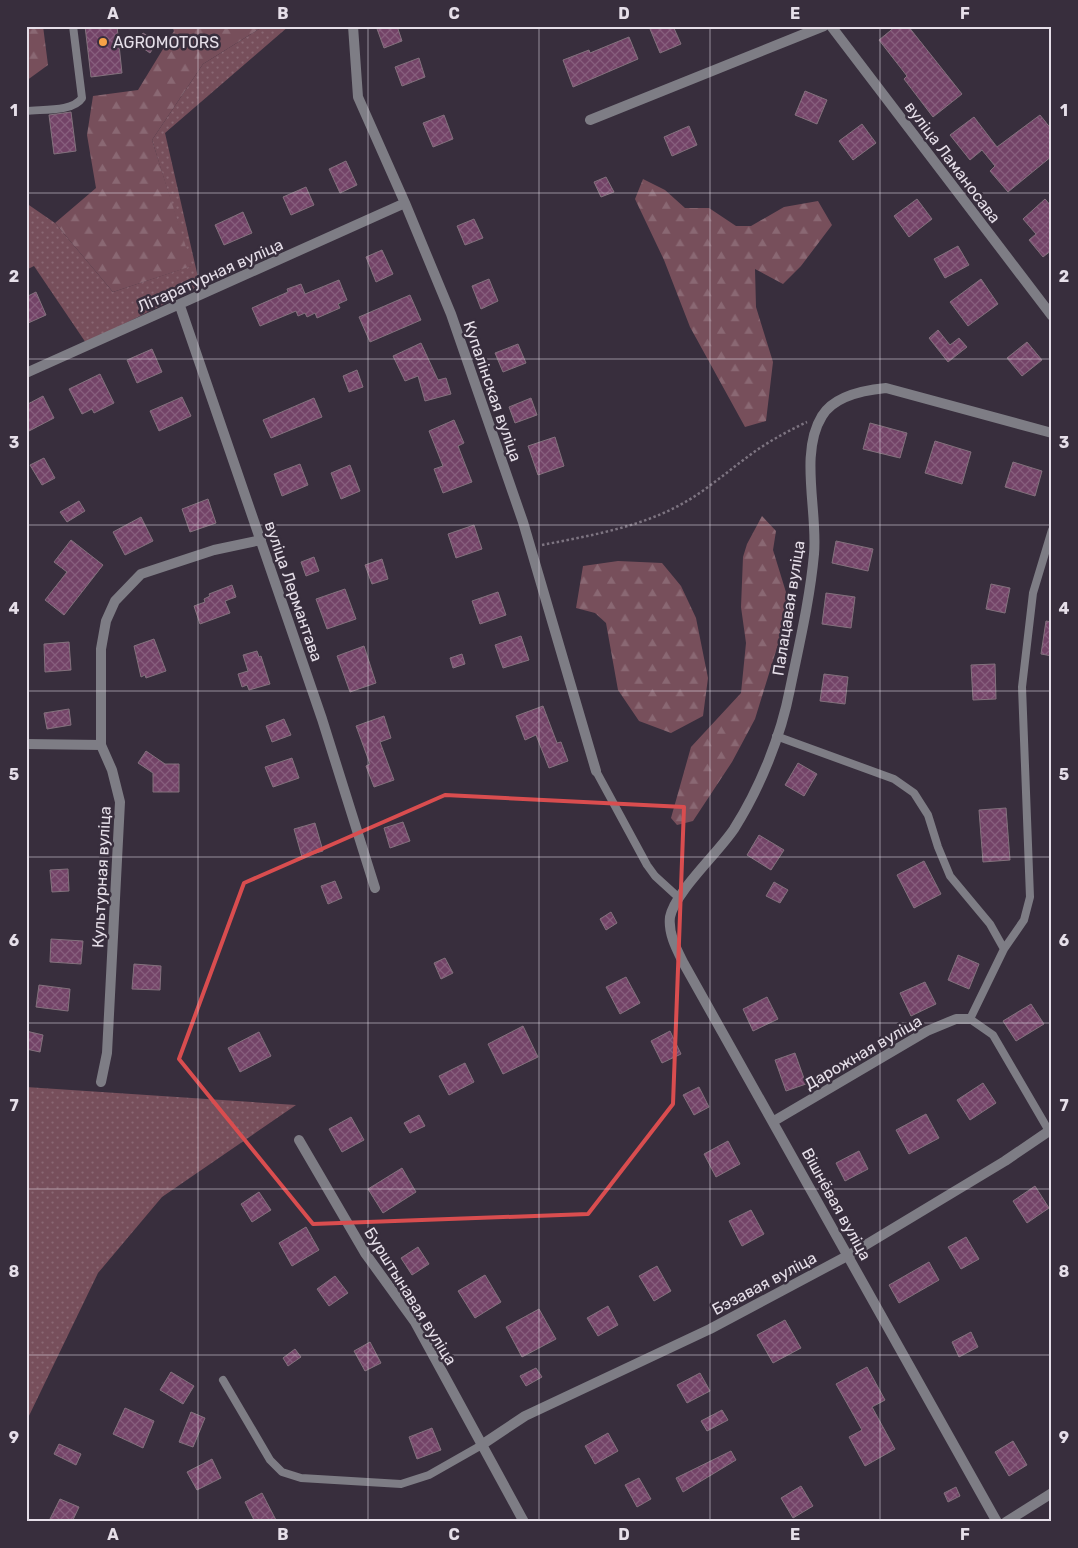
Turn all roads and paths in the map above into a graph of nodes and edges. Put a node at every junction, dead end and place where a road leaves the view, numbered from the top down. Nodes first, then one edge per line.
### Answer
1 (73, 26) edge
2 (353, 26) edge
3 (824, 26) edge
4 (831, 26) edge
5 (26, 111) edge
6 (590, 120) dead end
7 (405, 203) junction
8 (180, 306) junction
9 (1052, 316) edge
10 (26, 373) edge
11 (823, 414) junction
12 (1052, 433) edge
13 (1052, 530) edge
14 (261, 540) junction
15 (530, 548) junction
16 (776, 736) junction
17 (26, 744) edge
18 (101, 745) junction
19 (596, 771) joint
20 (375, 888) dead end
21 (678, 897) junction
22 (1004, 949) junction
23 (970, 1019) junction
24 (101, 1082) dead end
25 (774, 1121) junction
26 (1050, 1130) edge
27 (300, 1140) dead end
28 (849, 1255) junction
29 (223, 1380) dead end
30 (480, 1446) junction
31 (1052, 1493) edge
32 (524, 1522) edge
33 (997, 1522) edge
34 (1006, 1522) edge

1 - 5 lane
2 - 7 street, Купалінская вуліца
3 - 6 street
4 - 9 street, вуліца Ламаносава
7 - 8 street, Літаратурная вуліца
7 - 15 street, Купалінская вуліца
8 - 10 street, Літаратурная вуліца
8 - 14 street, вуліца Лермантава
11 - 12 street
11 - 15 path
11 - 16 street, Палацавая вуліца
13 - 22 lane
14 - 18 street, Культурная вуліца
14 - 20 street, вуліца Лермантава
15 - 19 street, Купалінская вуліца
16 - 21 street, Палацавая вуліца
16 - 22 lane
17 - 18 street
18 - 24 street, Культурная вуліца
19 - 21 lane
21 - 25 street, Вішнёвая вуліца
22 - 23 lane
23 - 25 street, Дарожная вуліца
23 - 26 lane
25 - 28 street, Вішнёвая вуліца
26 - 28 street, Бэзавая вуліца
27 - 30 street, Бурштынавая вуліца
28 - 30 street, Бэзавая вуліца
28 - 33 street, Вішнёвая вуліца
29 - 30 lane
30 - 32 street, Бурштынавая вуліца
31 - 34 street

